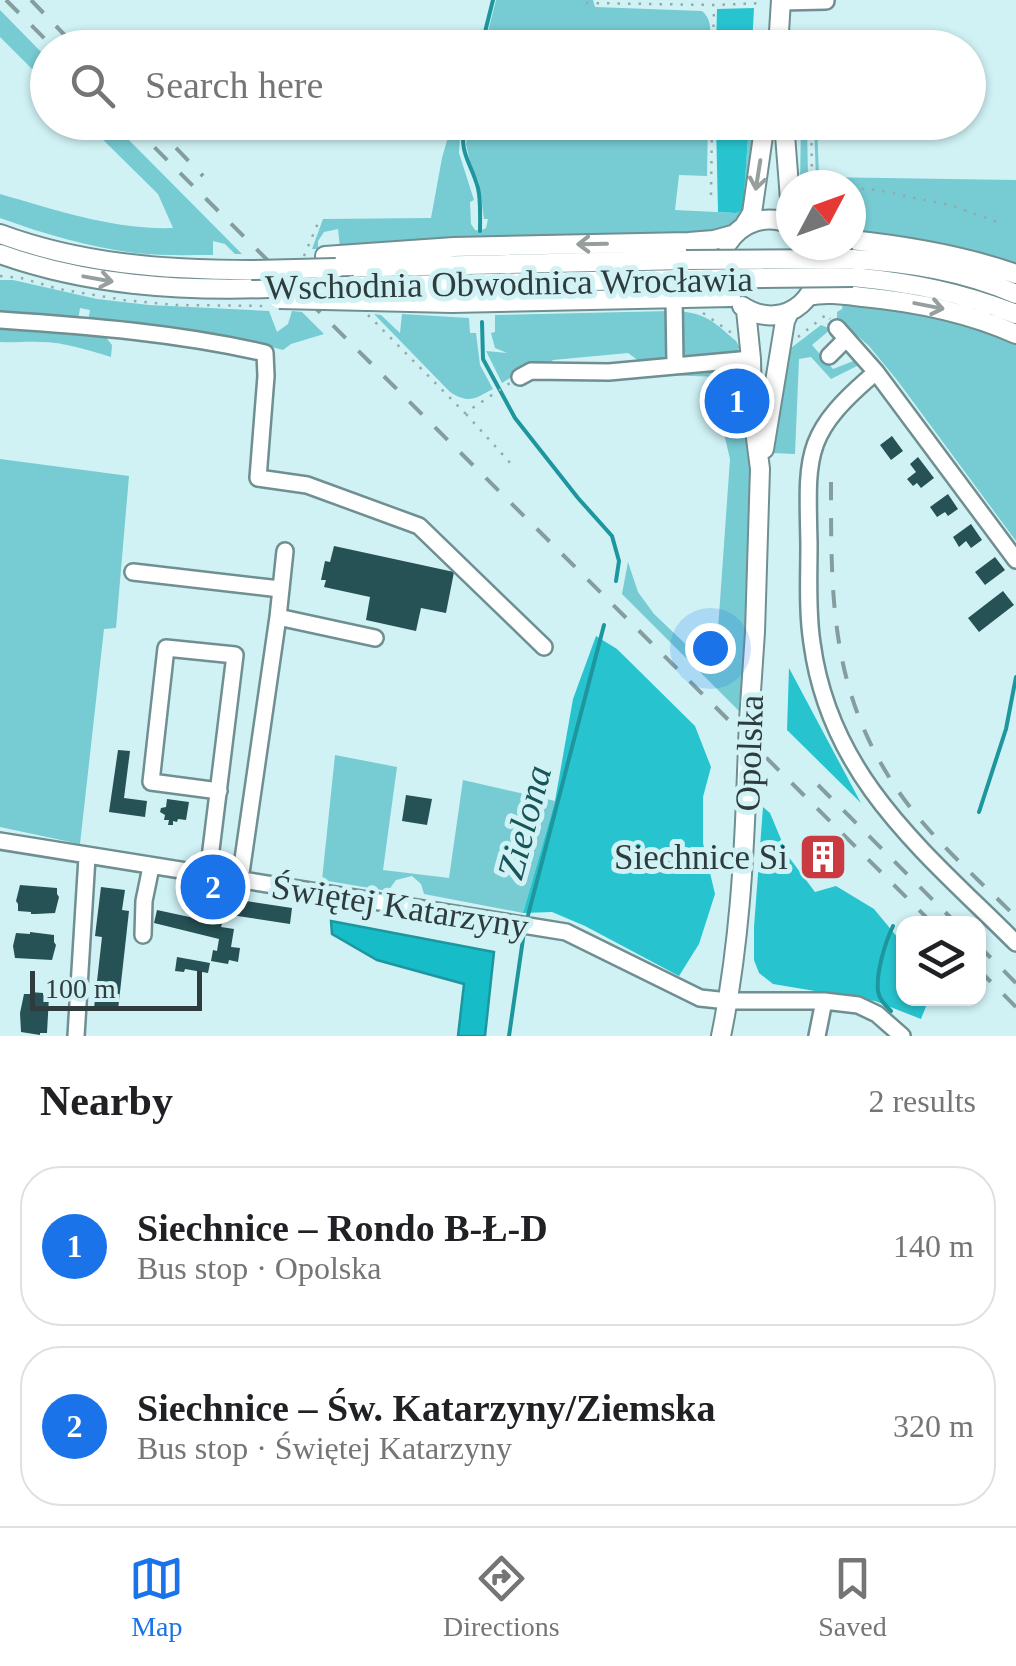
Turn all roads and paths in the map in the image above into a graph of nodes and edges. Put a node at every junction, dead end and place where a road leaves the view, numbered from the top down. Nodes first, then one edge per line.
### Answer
1 (826, 1) edge
2 (586, 3) dead end
3 (714, 6) junction
4 (780, 7) edge
5 (713, 30) edge
6 (712, 140) edge
7 (763, 140) edge
8 (785, 140) edge
9 (811, 140) edge
10 (788, 170) edge
11 (812, 170) edge
12 (866, 189) edge
13 (711, 194) dead end
14 (776, 219) edge
15 (996, 222) dead end
16 (318, 223) dead end
17 (738, 230) junction
18 (0, 234) edge
19 (1, 255) edge
20 (866, 256) edge
21 (817, 260) edge
22 (837, 260) edge
23 (854, 260) edge
24 (860, 260) edge
25 (326, 264) junction
26 (686, 270) junction
27 (1016, 274) edge
28 (274, 294) junction
29 (1016, 294) edge
30 (808, 296) junction
31 (674, 298) junction
32 (738, 303) junction
33 (368, 308) junction
34 (699, 310) dead end
35 (790, 312) junction
36 (1016, 314) edge
37 (0, 320) edge
38 (841, 333) junction
39 (1016, 334) edge
40 (782, 339) junction
41 (750, 340) junction
42 (829, 356) dead end
43 (751, 360) junction
44 (675, 365) junction
45 (876, 372) junction
46 (520, 377) joint
47 (465, 413) junction
48 (514, 466) dead end
49 (760, 469) junction
50 (285, 550) dead end
51 (1016, 560) edge
52 (132, 572) dead end
53 (280, 589) junction
54 (278, 617) junction
55 (375, 638) dead end
56 (544, 647) dead end
57 (219, 791) junction
58 (0, 841) edge
59 (87, 856) junction
60 (151, 867) junction
61 (206, 875) junction
62 (240, 880) junction
63 (143, 935) dead end
64 (1016, 944) edge
65 (728, 1001) junction
66 (824, 1001) junction
67 (76, 1036) edge
68 (721, 1036) edge
69 (817, 1036) edge
70 (902, 1036) edge

1 - 4 street
2 - 3 path
3 - 4 path
3 - 5 path
6 - 13 path
7 -> 17 main road
8 - 10 main road
9 - 11 path
12 - 15 path
14 - 17 main road
16 - 25 path
17 -> 25 main road
17 - 32 main road, Opolska
18 - 25 main road, Wschodnia Obwodnica Wrocławia, bridge
19 -> 28 main road, Wschodnia Obwodnica Wrocławia
20 - 27 main road
21 - 30 main road
22 - 26 main road, Wschodnia Obwodnica Wrocławia, bridge
23 - 36 main road, Wschodnia Obwodnica Wrocławia
24 - 29 main road, Wschodnia Obwodnica Wrocławia
25 - 26 main road, Wschodnia Obwodnica Wrocławia
26 - 28 main road, Wschodnia Obwodnica Wrocławia, bridge
28 - 33 main road, bridge
30 - 35 main road
30 -> 39 main road
31 - 32 main road
31 - 33 main road
31 - 44 street
32 - 35 main road
32 - 41 main road, Opolska
33 - 47 path
34 - 41 path
35 - 40 main road, Opolska
37 - 56 street
38 - 40 path
38 - 42 street
38 - 45 street
40 - 49 main road, Opolska
41 - 43 main road, Opolska
43 - 44 street
43 - 49 main road, Opolska
44 - 46 street
45 - 51 street
45 - 64 street
46 - 47 path
47 - 48 path
49 - 65 main road, Opolska, bridge
50 - 53 street
52 - 53 street
53 - 54 street
54 - 55 street
54 - 62 street
57 - 57 street
57 - 61 street
58 - 59 street, Świętej Katarzyny
59 - 60 street, Świętej Katarzyny
59 - 67 street
60 - 61 street, Świętej Katarzyny
60 - 63 street
61 - 62 street, Świętej Katarzyny
62 - 65 street, Świętej Katarzyny
65 - 66 street, Świętej Katarzyny
65 - 68 main road, Opolska
66 - 69 street
66 - 70 street, Świętej Katarzyny

